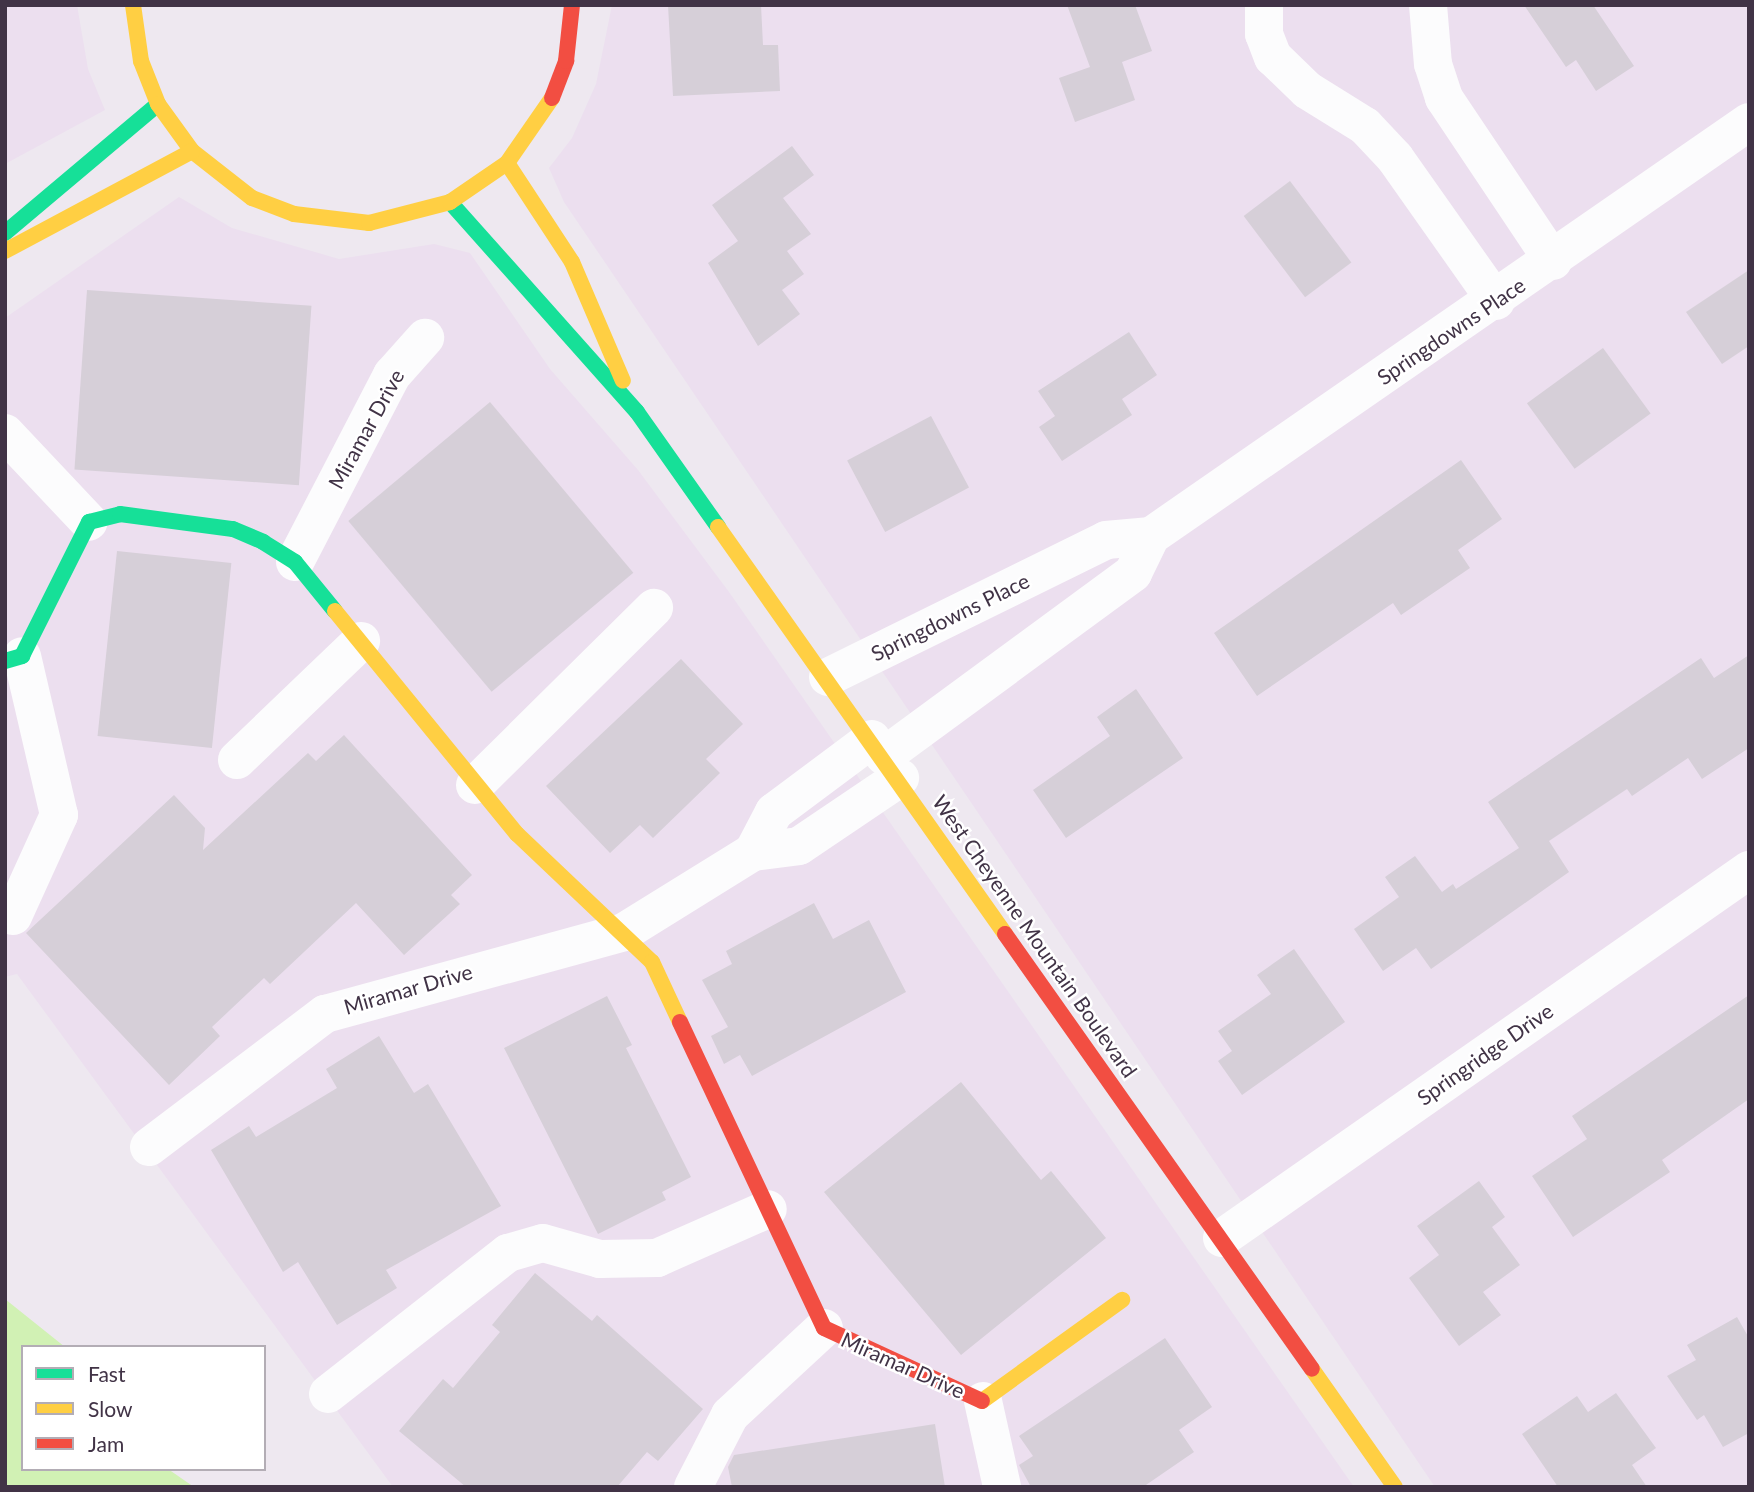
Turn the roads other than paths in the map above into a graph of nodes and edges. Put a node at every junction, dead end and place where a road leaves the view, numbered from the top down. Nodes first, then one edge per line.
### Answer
1 (133, 5) edge
2 (572, 5) edge
3 (1264, 5) edge
4 (1428, 5) edge
5 (158, 104) junction
6 (1749, 122) edge
7 (192, 152) junction
8 (507, 163) junction
9 (450, 202) junction
10 (5, 233) edge
11 (5, 251) edge
12 (1553, 261) junction
13 (1496, 301) junction
14 (425, 338) dead end
15 (637, 412) junction
16 (5, 433) edge
17 (89, 522) junction
18 (1151, 536) junction
19 (295, 562) junction
20 (654, 608) dead end
21 (361, 641) junction
22 (13, 659) edge
23 (828, 677) junction
24 (885, 758) junction
25 (237, 760) dead end
26 (475, 785) junction
27 (1749, 870) edge
28 (13, 915) dead end
29 (624, 932) junction
30 (149, 1147) dead end
31 (768, 1209) junction
32 (1222, 1238) junction
33 (1122, 1300) dead end
34 (824, 1328) junction
35 (328, 1394) dead end
36 (984, 1401) junction
37 (693, 1487) edge
38 (1002, 1487) edge
39 (1395, 1487) edge

1 - 5 street
2 - 8 street
3 - 13 street
4 - 12 street
5 - 7 street
5 - 10 street
6 - 12 street, Springdowns Place
7 - 9 street
7 - 11 street
8 - 9 street
8 - 15 street, West Cheyenne Mountain Boulevard
9 - 15 street, West Cheyenne Mountain Boulevard
12 - 13 street, Springdowns Place
13 - 18 street, Springdowns Place
14 - 19 street, Miramar Drive
15 - 23 street, West Cheyenne Mountain Boulevard
16 - 17 street
17 - 19 street, Miramar Drive
17 - 22 street
18 - 23 street, Springdowns Place
18 - 24 street, Springdowns Place
19 - 21 street, Miramar Drive
20 - 26 street
21 - 25 street
21 - 26 street, Miramar Drive
22 - 28 street
23 - 24 street, West Cheyenne Mountain Boulevard
24 - 29 street, Miramar Drive
24 - 32 street, West Cheyenne Mountain Boulevard
26 - 29 street, Miramar Drive
27 - 32 street, Springridge Drive
29 - 30 street, Miramar Drive
29 - 31 street, Miramar Drive
31 - 34 street, Miramar Drive
31 - 35 street
32 - 39 street, West Cheyenne Mountain Boulevard
33 - 36 street, Miramar Drive
34 - 36 street, Miramar Drive
34 - 37 street, Miramar Drive
36 - 38 street, Miramar Drive

